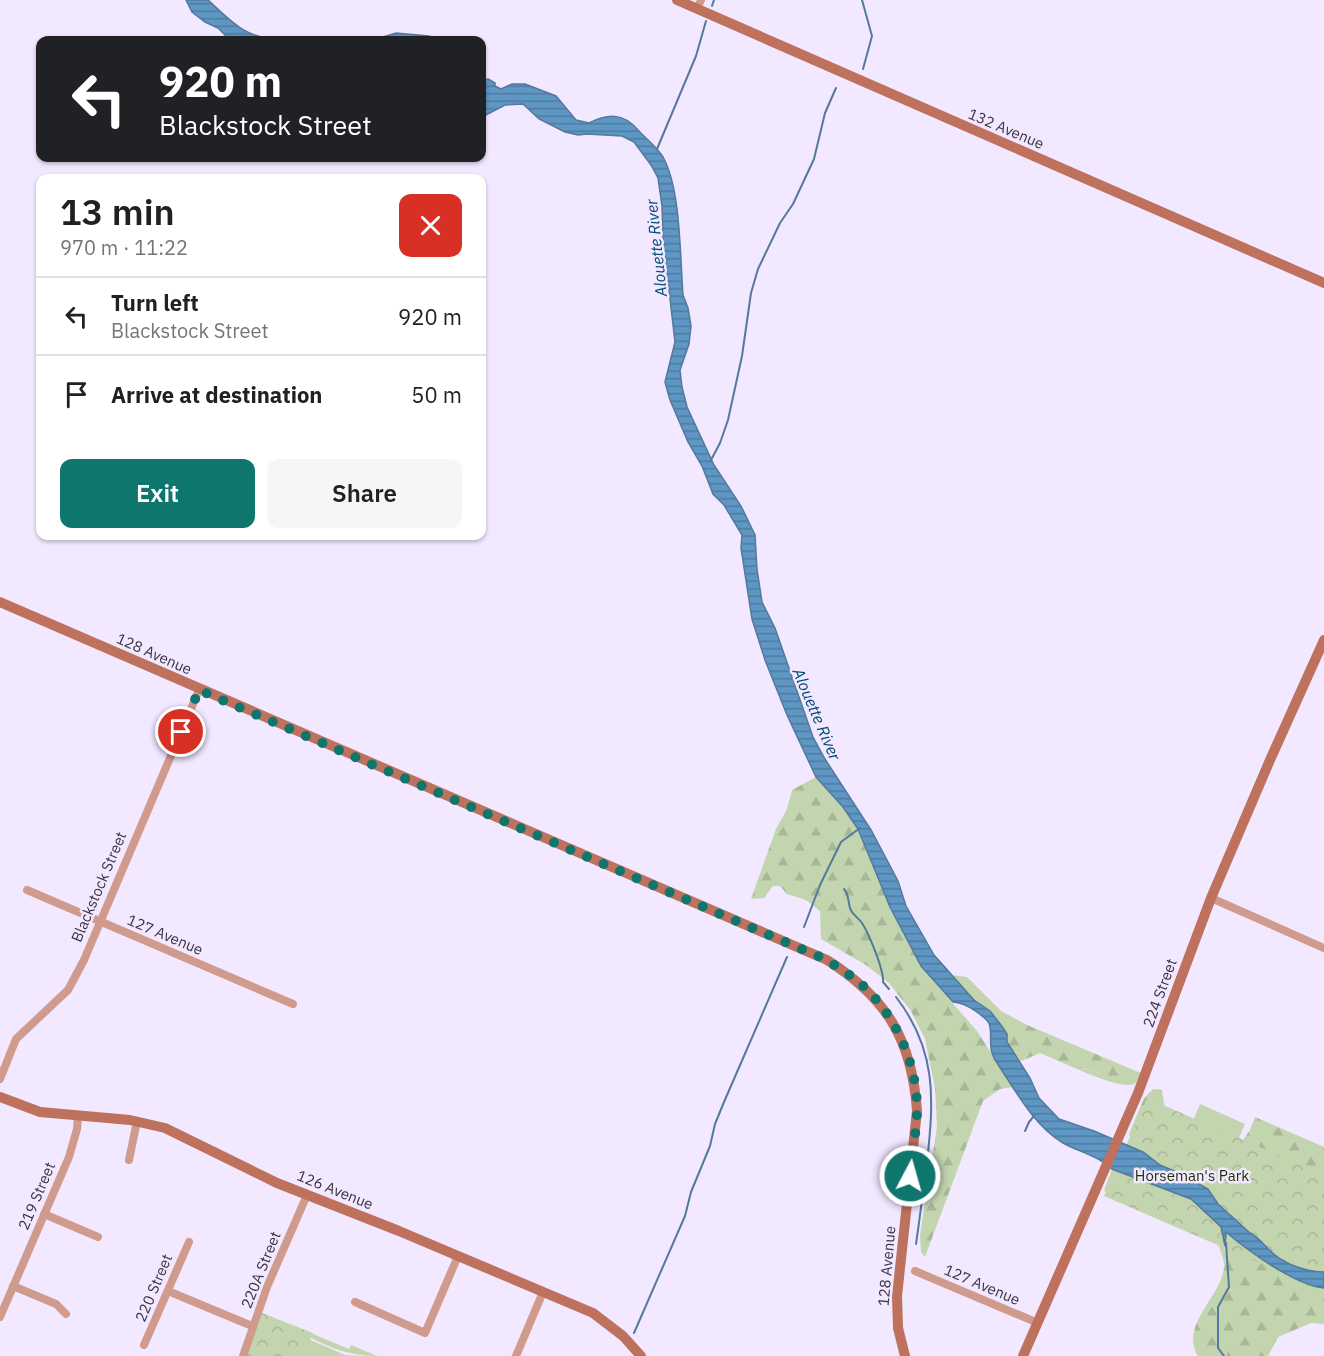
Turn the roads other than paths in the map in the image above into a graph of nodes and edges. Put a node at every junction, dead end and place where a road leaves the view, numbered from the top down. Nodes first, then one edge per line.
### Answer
1 (677, 0) edge
2 (699, 4) edge
3 (1324, 283) edge
4 (0, 602) edge
5 (1324, 640) edge
6 (199, 690) junction
7 (27, 890) dead end
8 (1212, 898) junction
9 (99, 921) junction
10 (1324, 948) edge
11 (293, 1004) dead end
12 (0, 1079) edge
13 (0, 1098) edge
14 (78, 1116) junction
15 (137, 1121) junction
16 (129, 1160) dead end
17 (307, 1195) junction
18 (44, 1214) junction
19 (98, 1237) dead end
20 (189, 1242) dead end
21 (458, 1256) junction
22 (915, 1271) dead end
23 (13, 1286) junction
24 (168, 1291) junction
25 (543, 1292) junction
26 (355, 1302) dead end
27 (66, 1314) dead end
28 (0, 1317) edge
29 (1038, 1323) junction
30 (252, 1326) junction
31 (144, 1345) dead end
32 (243, 1356) edge
33 (516, 1356) edge
34 (641, 1356) edge
35 (905, 1356) edge
36 (1023, 1356) edge

1 - 2 main road, 132 Avenue
2 - 3 main road, 132 Avenue
4 - 6 main road, 128 Avenue
5 - 8 main road, 224 Street
6 - 9 street, Blackstock Street
6 - 35 main road, 128 Avenue
7 - 9 street, 127 Avenue
8 - 10 street
8 - 29 main road, 224 Street
9 - 11 street, 127 Avenue
9 - 12 street, Blackstock Street
13 - 14 main road, 126 Avenue
14 - 15 main road, 126 Avenue
14 - 18 street, 219 Street
15 - 16 street
15 - 17 main road, 126 Avenue
17 - 21 main road, 126 Avenue
17 - 30 street, 220A Street
18 - 19 street
18 - 23 street, 219 Street
20 - 24 street, 220 Street
21 - 25 main road, 126 Avenue
21 - 26 street
22 - 29 street, 127 Avenue
23 - 27 street
23 - 28 street, 219 Street
24 - 30 street
24 - 31 street, 220 Street
25 - 33 street
25 - 34 main road, 126 Avenue
29 - 36 main road, 224 Street
30 - 32 street, 220A Street

